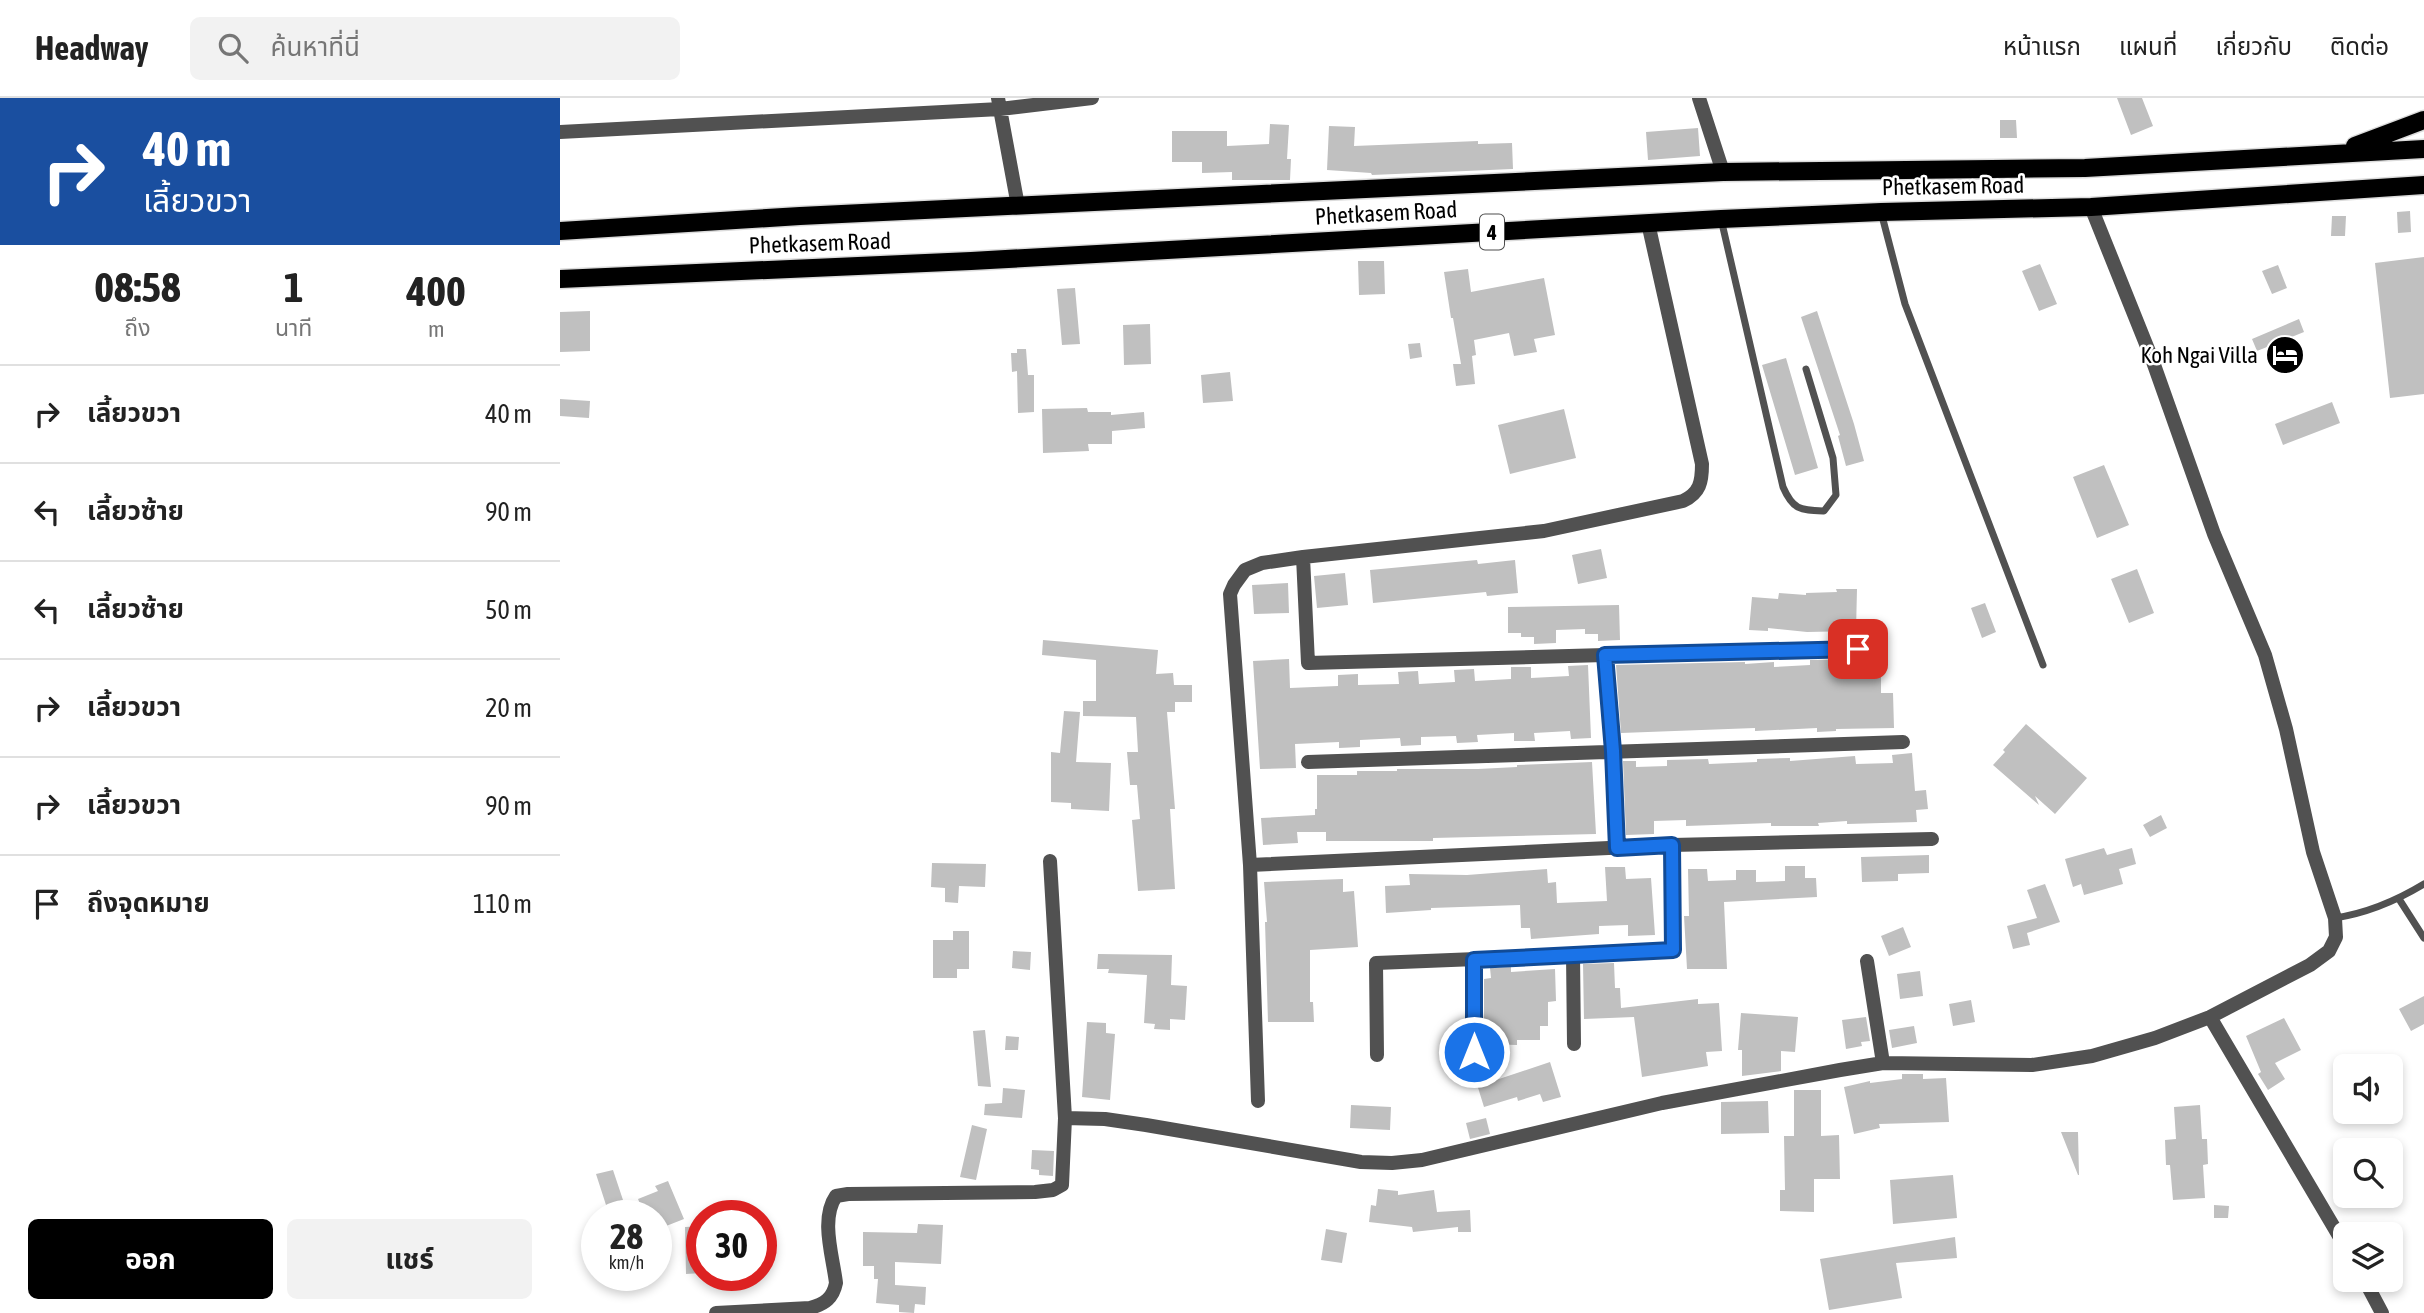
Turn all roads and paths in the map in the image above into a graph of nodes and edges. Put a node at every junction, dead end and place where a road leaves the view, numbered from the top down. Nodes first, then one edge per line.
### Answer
1 (1092, 98) edge
2 (1699, 98) edge
3 (999, 103) edge
4 (2424, 120) edge
5 (560, 132) edge
6 (2424, 149) edge
7 (2338, 152) junction
8 (1723, 172) junction
9 (2424, 185) edge
10 (1018, 206) junction
11 (2091, 208) junction
12 (1881, 212) junction
13 (1721, 219) junction
14 (1648, 223) junction
15 (560, 231) edge
16 (560, 279) edge
17 (1805, 369) dead end
18 (1303, 557) junction
19 (1858, 649) dead end
20 (1605, 655) junction
21 (2043, 665) dead end
22 (1903, 742) dead end
23 (1613, 751) junction
24 (1308, 762) dead end
25 (1932, 839) dead end
26 (1672, 845) junction
27 (1617, 848) junction
28 (1050, 861) dead end
29 (1250, 865) junction
30 (2424, 884) edge
31 (2399, 899) junction
32 (2335, 918) junction
33 (2424, 938) edge
34 (1573, 954) junction
35 (1474, 960) junction
36 (1867, 961) dead end
37 (2210, 1017) junction
38 (1574, 1044) dead end
39 (1474, 1052) dead end
40 (1377, 1055) dead end
41 (1883, 1063) junction
42 (1258, 1101) dead end
43 (1065, 1118) junction
44 (2333, 1226) edge
45 (2371, 1292) edge
46 (716, 1313) edge
47 (2382, 1313) edge

1 - 3 street
2 - 8 street
3 - 5 street
3 - 10 street
4 - 7 main road
6 - 7 main road, Phetkasem Road / 4
7 - 8 main road, Phetkasem Road / 4
8 - 10 main road, Phetkasem Road / 4
9 - 11 main road, Phetkasem Road / 4
10 - 15 main road, Phetkasem Road / 4
11 - 12 main road, Phetkasem Road / 4
11 - 32 street
12 - 13 main road, Phetkasem Road / 4
12 - 21 lane
13 - 14 main road, Phetkasem Road / 4
13 - 17 lane
14 - 16 main road, Phetkasem Road / 4
14 - 18 street
18 - 20 street
18 - 29 street
19 - 20 street
20 - 23 street
22 - 23 street
23 - 24 street
23 - 27 street
25 - 26 street
26 - 27 street
26 - 34 street
27 - 29 street
28 - 43 street
29 - 42 street
30 - 31 lane
31 - 32 lane
31 - 33 lane
32 - 37 street
34 - 35 street
34 - 38 street
35 - 39 street
35 - 40 street
36 - 41 street
37 - 41 street
37 - 44 street
41 - 43 street
43 - 46 street
45 - 47 street

